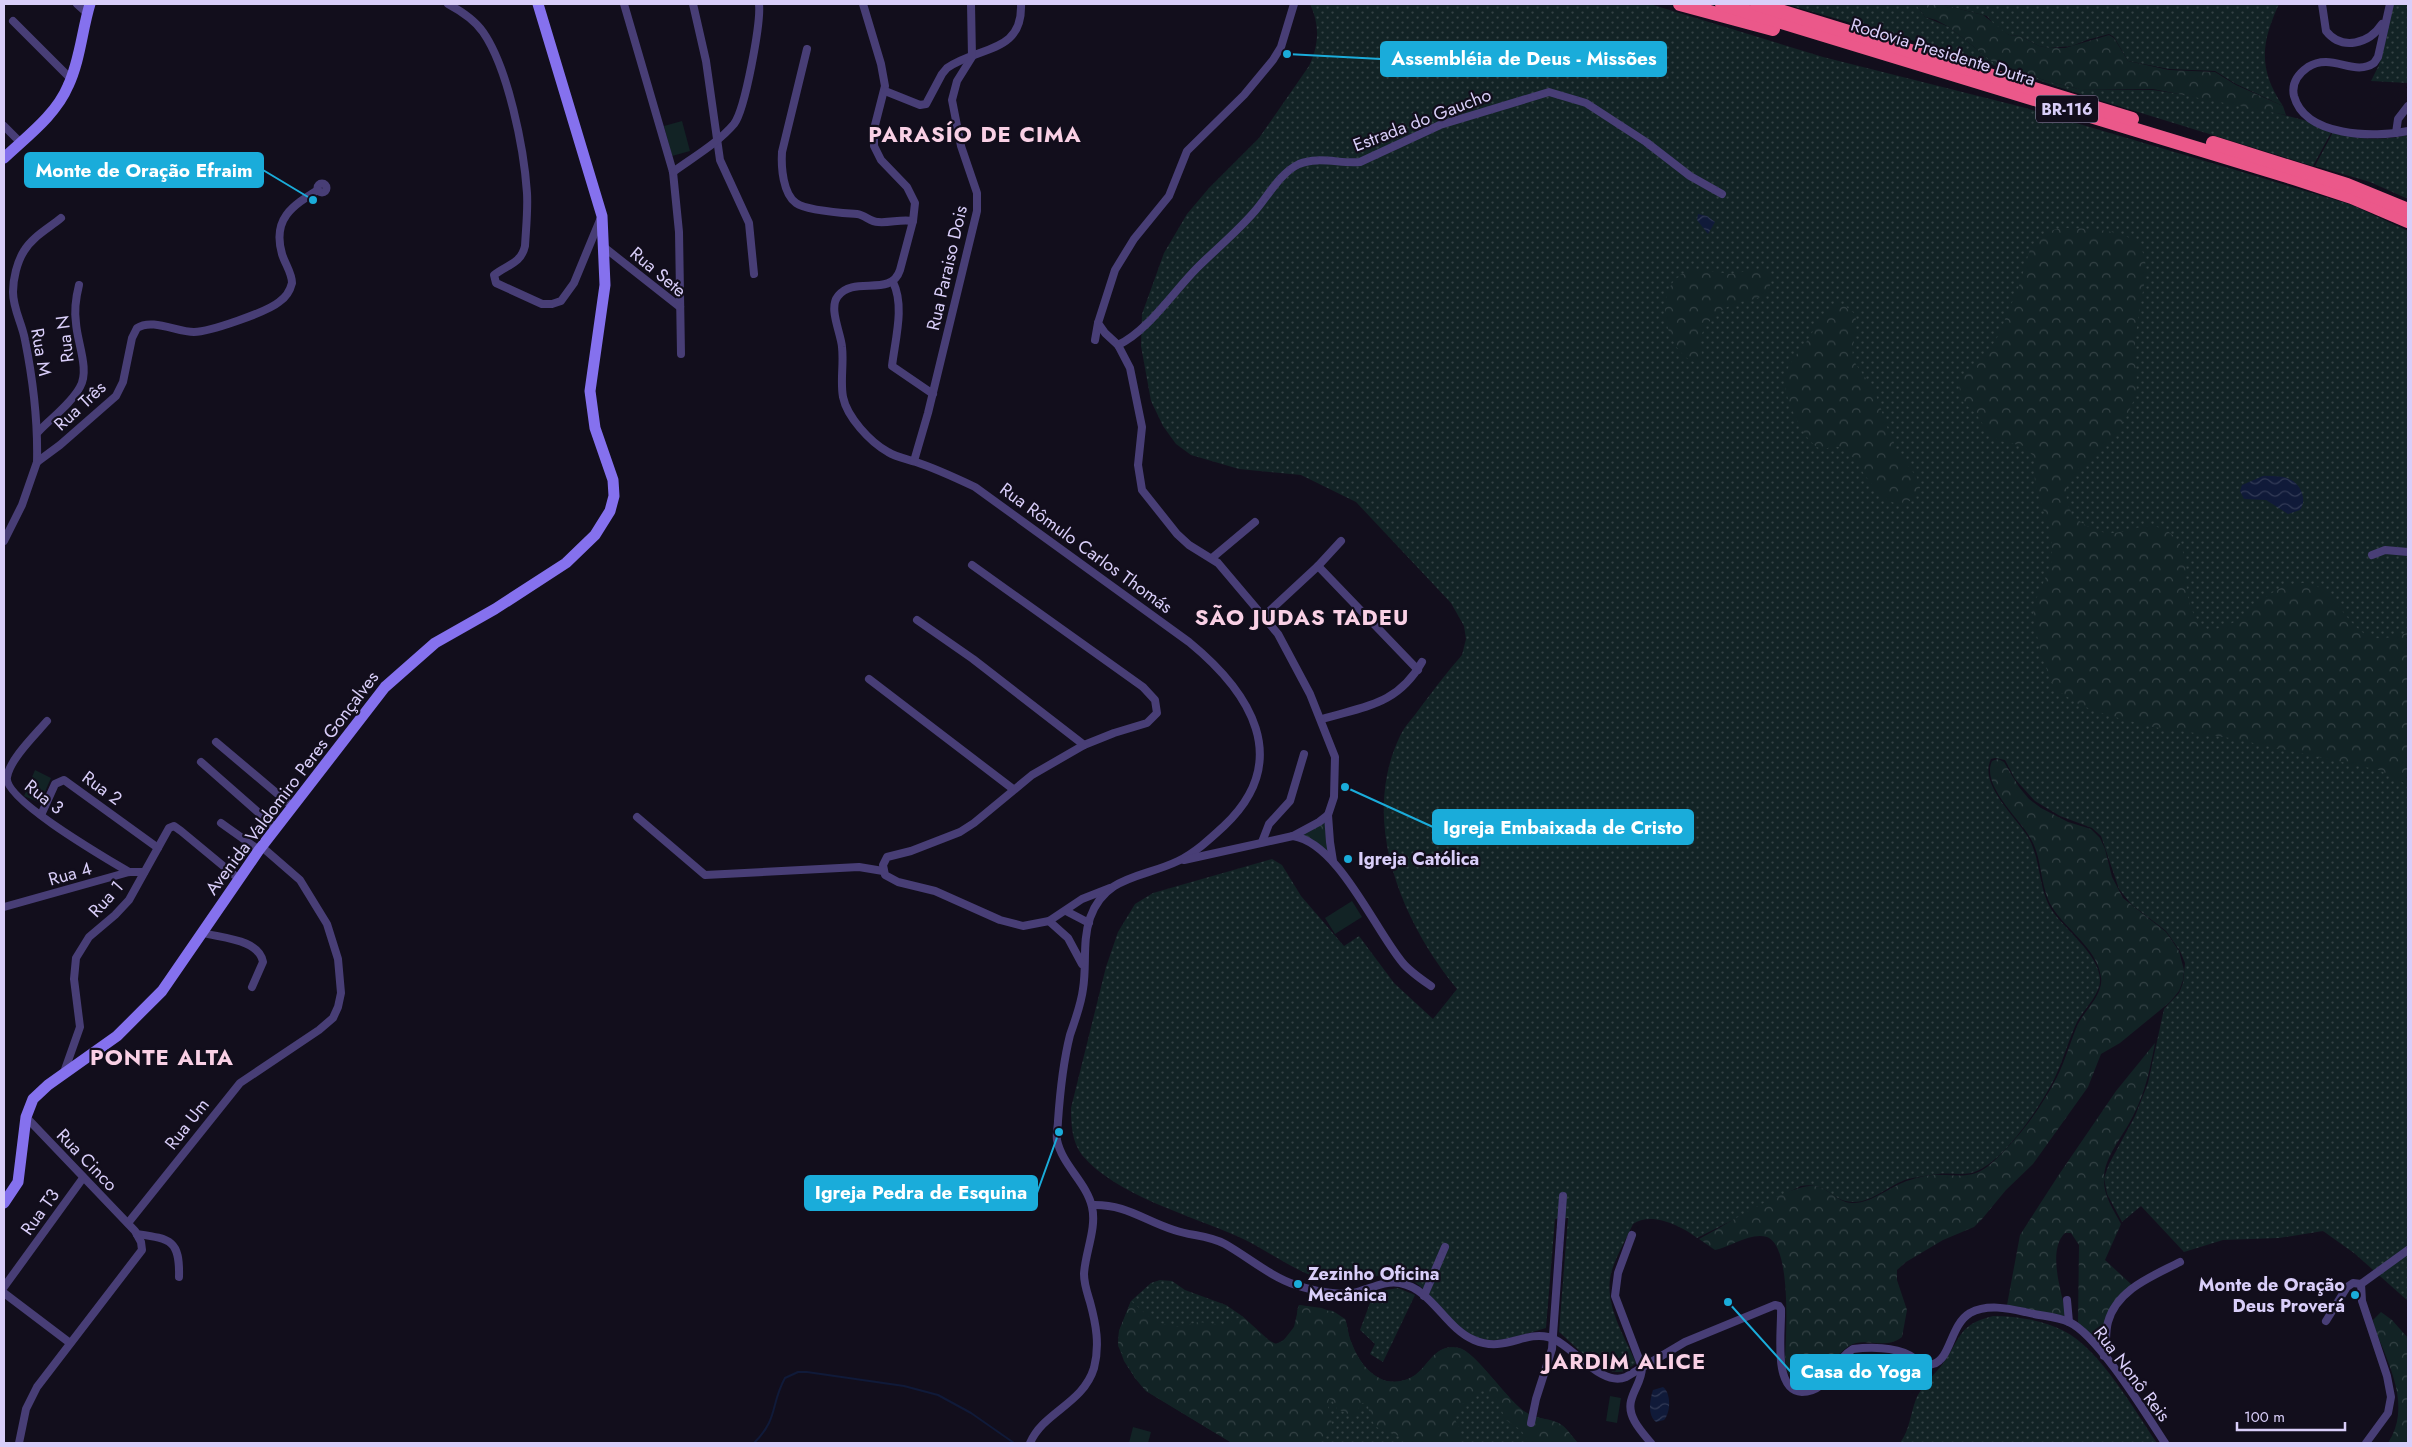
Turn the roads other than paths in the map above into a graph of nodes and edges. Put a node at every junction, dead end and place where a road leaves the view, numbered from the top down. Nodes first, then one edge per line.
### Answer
1 (78, 4) edge
2 (448, 4) edge
3 (538, 4) edge
4 (624, 4) edge
5 (693, 4) edge
6 (759, 4) edge
7 (863, 4) edge
8 (971, 4) edge
9 (1021, 4) edge
10 (1294, 4) edge
11 (1680, 4) edge
12 (1722, 4) edge
13 (1757, 4) edge
14 (2322, 4) edge
15 (2390, 4) edge
16 (88, 8) edge
17 (13, 21) dead end
18 (2385, 21) junction
19 (1819, 34) junction
20 (807, 49) dead end
21 (972, 57) junction
22 (71, 79) junction
23 (885, 91) junction
24 (2408, 106) edge
25 (4, 126) edge
26 (2408, 131) edge
27 (2396, 133) junction
28 (716, 139) junction
29 (20, 142) junction
30 (4, 158) edge
31 (673, 172) junction
32 (318, 190) dead end
33 (1722, 194) dead end
34 (2408, 210) edge
35 (602, 216) junction
36 (61, 218) dead end
37 (2408, 221) edge
38 (913, 222) junction
39 (605, 248) junction
40 (754, 274) dead end
41 (893, 282) junction
42 (79, 285) dead end
43 (680, 307) junction
44 (1098, 323) junction
45 (1095, 340) dead end
46 (1118, 345) junction
47 (681, 354) dead end
48 (933, 394) junction
49 (38, 432) junction
50 (914, 461) junction
51 (36, 462) junction
52 (1255, 522) dead end
53 (4, 541) edge
54 (1341, 542) dead end
55 (2408, 552) edge
56 (2372, 555) dead end
57 (1212, 558) junction
58 (972, 565) dead end
59 (1318, 566) junction
60 (1264, 616) junction
61 (917, 620) dead end
62 (1422, 662) dead end
63 (1418, 670) junction
64 (869, 679) dead end
65 (1322, 719) junction
66 (47, 721) dead end
67 (216, 742) dead end
68 (1084, 745) junction
69 (1304, 754) dead end
70 (201, 762) dead end
71 (1013, 789) junction
72 (292, 807) junction
73 (1328, 814) junction
74 (41, 815) junction
75 (637, 817) dead end
76 (221, 822) dead end
77 (276, 828) junction
78 (1292, 836) junction
79 (1262, 842) junction
80 (158, 848) junction
81 (261, 849) junction
82 (1180, 860) junction
83 (1333, 861) junction
84 (883, 871) junction
85 (129, 872) junction
86 (144, 872) junction
87 (239, 879) junction
88 (1110, 888) junction
89 (4, 907) edge
90 (1066, 911) junction
91 (1049, 921) junction
92 (1089, 923) junction
93 (202, 933) junction
94 (1068, 938) junction
95 (1085, 940) junction
96 (1084, 970) junction
97 (1431, 986) dead end
98 (252, 987) dead end
99 (63, 1075) junction
100 (26, 1117) junction
101 (83, 1178) junction
102 (1563, 1196) dead end
103 (4, 1204) edge
104 (1092, 1205) junction
105 (128, 1223) junction
106 (137, 1234) junction
107 (1632, 1235) dead end
108 (1445, 1248) dead end
109 (2408, 1250) edge
110 (2180, 1262) dead end
111 (179, 1277) dead end
112 (2362, 1284) junction
113 (4, 1287) edge
114 (4, 1293) edge
115 (1424, 1296) junction
116 (2067, 1300) dead end
117 (2326, 1321) dead end
118 (2069, 1322) junction
119 (1553, 1339) junction
120 (70, 1343) junction
121 (2104, 1356) junction
122 (1642, 1367) junction
123 (1531, 1423) dead end
124 (19, 1443) edge
125 (1030, 1443) edge
126 (1651, 1443) edge
127 (2165, 1443) edge
128 (2366, 1443) edge

1 - 16 street
2 - 35 street
3 - 35 street, Avenida Valdomiro Peres Gonçalves
4 - 31 street
5 - 28 street
6 - 28 street
7 - 23 street
8 - 21 street
9 - 21 street
10 - 44 street
11 - 19 highway
12 - 19 highway, Rodovia Presidente Dutra / BR-116
13 - 34 highway, Rodovia Presidente Dutra / BR-116
14 - 18 street
15 - 18 street
16 - 22 street
17 - 22 street
18 - 27 street
19 - 37 highway, Rodovia Presidente Dutra / BR-116
20 - 38 street
21 - 23 street
21 - 48 street, Rua Paraiso Dois
22 - 29 street
23 - 38 street
24 - 27 street
25 - 29 street
26 - 27 street
28 - 31 street
28 - 40 street
29 - 30 street
31 - 43 street
32 - 51 street, Rua Três
33 - 46 street, Estrada do Gaucho
35 - 39 street, Avenida Valdomiro Peres Gonçalves
36 - 49 street, Rua M
38 - 41 street
39 - 43 street, Rua Sete
39 - 72 street, Avenida Valdomiro Peres Gonçalves
41 - 48 street
41 - 50 street, Rua Rômulo Carlos Thomás
42 - 49 street, Rua N
43 - 47 street, Rua Sete
44 - 45 street
44 - 46 street
46 - 57 street
48 - 50 street, Rua Paraiso Dois
49 - 51 street, Rua M
50 - 82 street, Rua Rômulo Carlos Thomás
51 - 53 street
52 - 57 street
54 - 59 street
55 - 56 street
57 - 60 street
58 - 68 street
59 - 60 street
59 - 63 street
60 - 65 street
61 - 68 street
62 - 63 street
63 - 65 street
64 - 71 street
65 - 73 street
66 - 74 street, Rua 3
67 - 72 street
68 - 71 street
69 - 79 street
70 - 77 street
71 - 84 street
72 - 77 street, Avenida Valdomiro Peres Gonçalves
73 - 78 street
73 - 83 street
74 - 80 street, Rua 2
74 - 85 street, Rua 3
75 - 84 street
76 - 81 street, Rua Um
77 - 81 street, Avenida Valdomiro Peres Gonçalves
78 - 79 street
78 - 83 street
79 - 82 street
80 - 86 street, Rua 1
80 - 87 street, Rua 1
81 - 87 street, Avenida Valdomiro Peres Gonçalves
81 - 105 street, Rua Um
82 - 88 street, Rua Rômulo Carlos Thomás
83 - 97 street
84 - 91 street
85 - 86 street, Rua 4
85 - 89 street, Rua 4
86 - 99 street, Rua 1
87 - 93 street, Avenida Valdomiro Peres Gonçalves
88 - 90 street
88 - 92 street, Rua Rômulo Carlos Thomás
90 - 91 street
90 - 92 street
91 - 94 street
92 - 95 street, Rua Rômulo Carlos Thomás
93 - 98 street
93 - 99 street, Avenida Valdomiro Peres Gonçalves
94 - 95 street
94 - 96 street
95 - 96 street, Rua Rômulo Carlos Thomás
96 - 104 street, Rua Rômulo Carlos Thomás
99 - 100 street, Avenida Valdomiro Peres Gonçalves
100 - 101 street, Rua Cinco
100 - 103 street, Avenida Valdomiro Peres Gonçalves
101 - 105 street, Rua Cinco
101 - 113 street, Rua T3
102 - 119 street
104 - 115 street
104 - 125 street
105 - 106 street
106 - 111 street
106 - 120 street
107 - 122 street
108 - 115 street
109 - 112 street
110 - 121 street
112 - 117 street
112 - 128 street
114 - 120 street
115 - 119 street
116 - 118 street
118 - 121 street, Rua Nonô Reis
118 - 122 street, Rua Nonô Reis
119 - 122 street
119 - 123 street
120 - 124 street
121 - 127 street, Rua Nonô Reis
122 - 126 street

